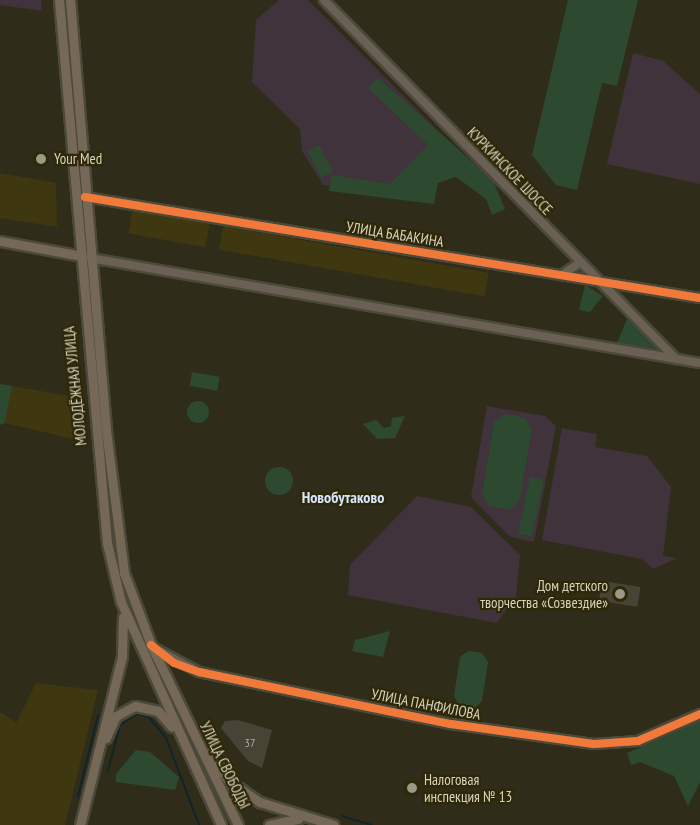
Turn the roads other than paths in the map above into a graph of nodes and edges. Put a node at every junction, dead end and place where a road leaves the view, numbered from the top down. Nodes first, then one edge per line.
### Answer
1 (59, 0) edge
2 (70, 0) edge
3 (324, 0) edge
4 (85, 197) junction
5 (0, 241) edge
6 (78, 255) junction
7 (90, 258) junction
8 (579, 263) junction
9 (560, 275) junction
10 (597, 281) junction
11 (700, 298) edge
12 (677, 360) junction
13 (700, 363) edge
14 (121, 602) junction
15 (151, 645) junction
16 (700, 714) edge
17 (186, 718) junction
18 (188, 753) junction
19 (80, 825) edge
20 (86, 825) edge
21 (221, 825) edge
22 (238, 825) edge
23 (269, 825) edge
24 (318, 825) edge
25 (334, 825) edge

1 - 6 main road, МОЛОДЁЖНАЯ УЛИЦА
2 - 4 main road, МОЛОДЁЖНАЯ УЛИЦА
3 - 8 street, КУРКИНСКОЕ ШОССЕ
4 - 7 main road, МОЛОДЁЖНАЯ УЛИЦА
4 - 9 street, УЛИЦА БАБАКИНА
5 - 6 main road
6 - 7 main road
6 - 14 main road, МОЛОДЁЖНАЯ УЛИЦА
7 - 12 street
7 - 15 main road, МОЛОДЁЖНАЯ УЛИЦА
8 - 9 street
8 - 10 street, КУРКИНСКОЕ ШОССЕ
9 - 10 street, УЛИЦА БАБАКИНА
10 - 11 street, УЛИЦА БАБАКИНА
10 - 12 street, КУРКИНСКОЕ ШОССЕ
12 - 13 street
14 - 18 main road, МОЛОДЁЖНАЯ УЛИЦА
14 - 19 main road
15 - 16 street, УЛИЦА ПАНФИЛОВА
15 - 17 main road, МОЛОДЁЖНАЯ УЛИЦА
17 - 22 main road, УЛИЦА СВОБОДЫ
17 - 25 main road
18 - 20 main road
18 - 21 main road, УЛИЦА СВОБОДЫ
23 - 24 main road

